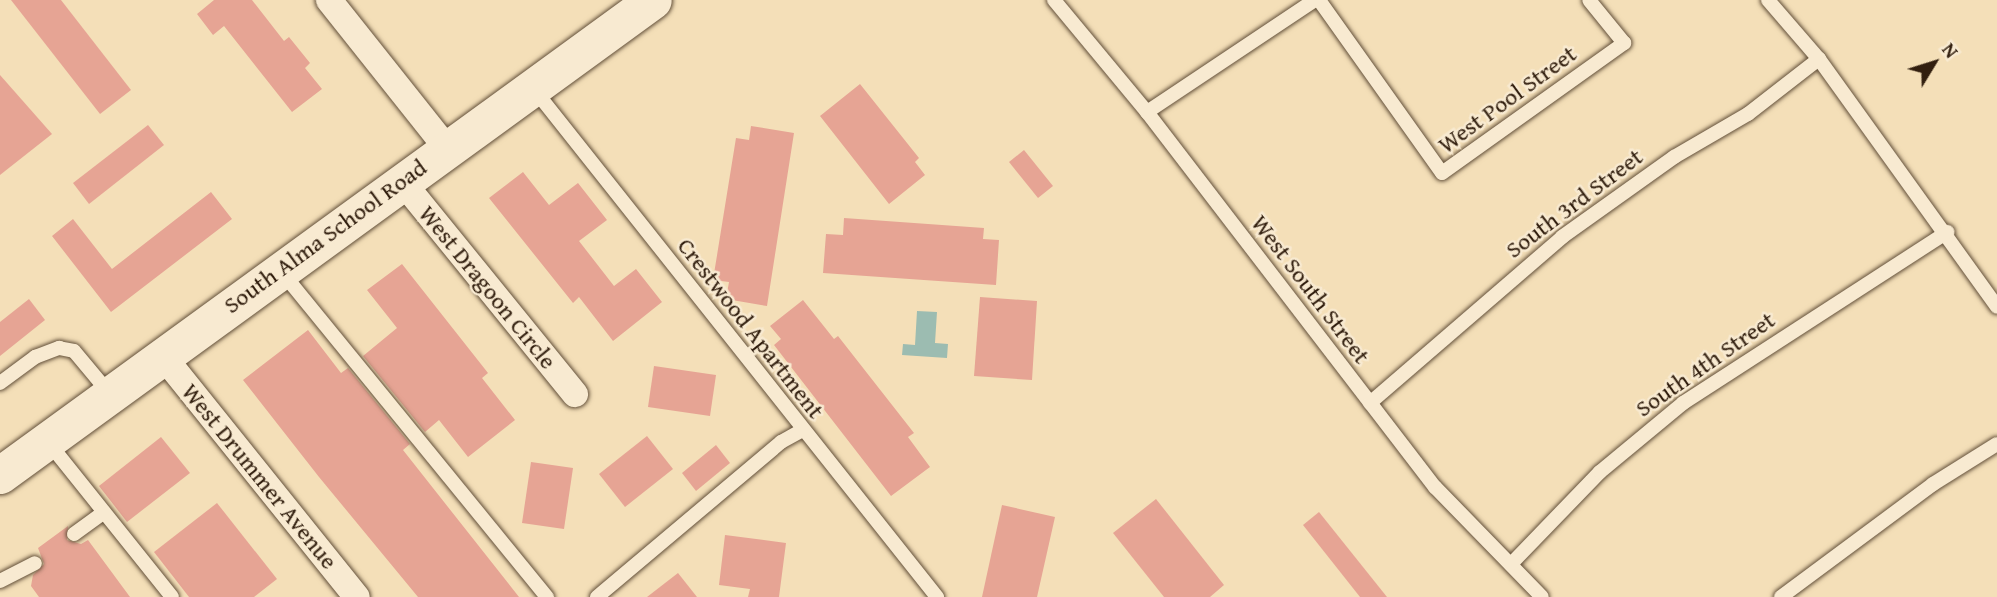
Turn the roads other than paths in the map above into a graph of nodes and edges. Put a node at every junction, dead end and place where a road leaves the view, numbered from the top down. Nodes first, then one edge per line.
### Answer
1 (329, 0) edge
2 (653, 0) edge
3 (1054, 0) edge
4 (1317, 0) edge
5 (1589, 0) edge
6 (1768, 0) edge
7 (1819, 59) junction
8 (532, 86) junction
9 (1147, 112) junction
10 (446, 147) junction
11 (401, 180) junction
12 (1947, 232) junction
13 (280, 270) junction
14 (1997, 307) edge
15 (163, 356) junction
16 (0, 383) edge
17 (110, 394) junction
18 (575, 394) dead end
19 (1370, 402) junction
20 (803, 430) junction
21 (47, 441) junction
22 (1997, 444) edge
23 (0, 475) edge
24 (104, 512) junction
25 (74, 534) dead end
26 (1512, 562) junction
27 (35, 563) dead end
28 (0, 581) edge
29 (172, 597) edge
30 (357, 597) edge
31 (547, 597) edge
32 (597, 597) edge
33 (937, 597) edge
34 (1542, 597) edge
35 (1781, 597) edge

1 - 10 street
2 - 8 main road, South Alma School Road
3 - 9 lane, West South Street
4 - 5 lane, West Pool Street
4 - 9 lane
6 - 7 lane
7 - 12 lane
7 - 19 lane, South 3rd Street
8 - 10 main road, South Alma School Road
8 - 20 lane, Crestwood Apartment
9 - 19 lane, West South Street
10 - 11 main road, South Alma School Road
11 - 13 main road, South Alma School Road
11 - 18 street, West Dragoon Circle
12 - 14 lane
12 - 26 lane, South 4th Street
13 - 15 main road, South Alma School Road
13 - 31 lane
15 - 17 main road, South Alma School Road
15 - 30 street, West Drummer Avenue
16 - 17 lane
17 - 21 main road, South Alma School Road
19 - 26 lane, West South Street
20 - 32 lane
20 - 33 lane, Crestwood Apartment
21 - 23 main road, South Alma School Road
21 - 24 lane
22 - 35 lane
24 - 25 lane
24 - 29 lane
26 - 34 lane, West South Street
27 - 28 lane

